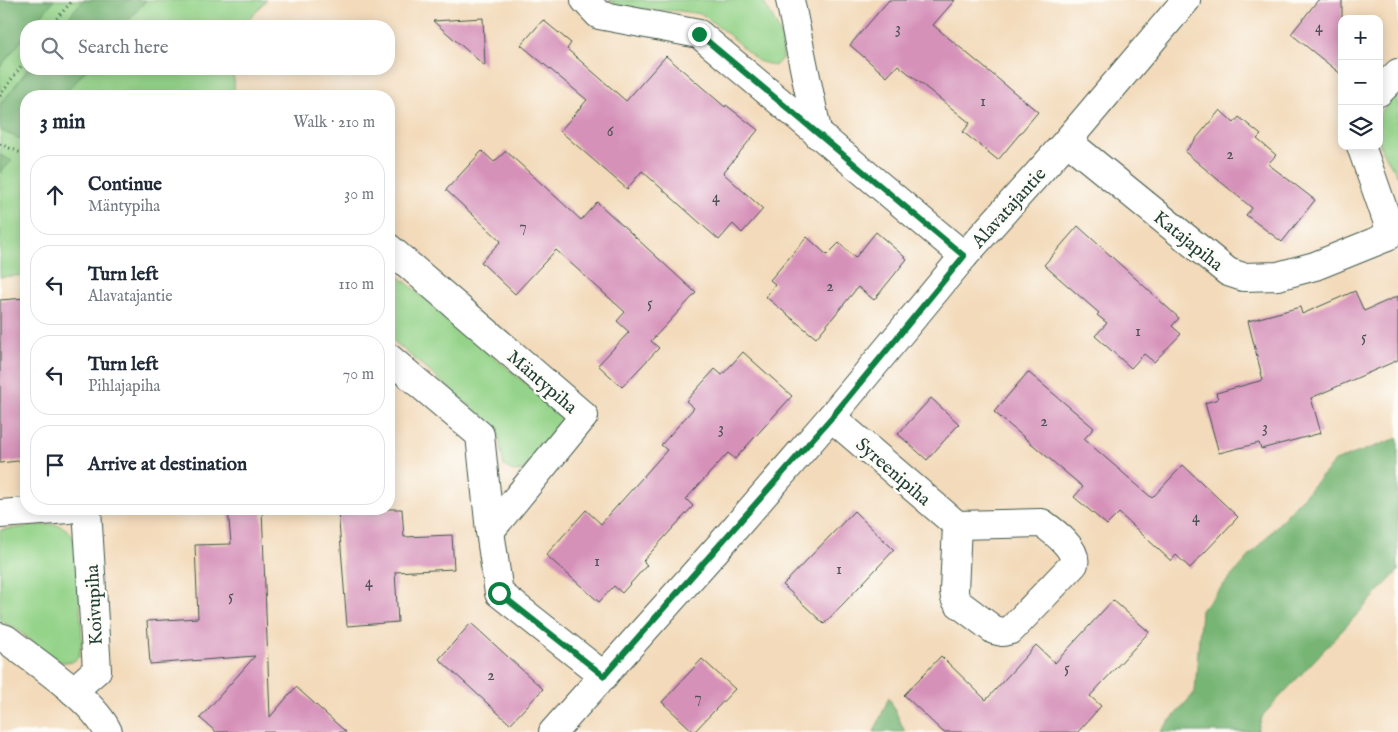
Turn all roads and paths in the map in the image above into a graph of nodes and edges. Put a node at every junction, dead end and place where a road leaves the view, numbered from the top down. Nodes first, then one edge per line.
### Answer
1 (73, 0) edge
2 (585, 0) edge
3 (790, 0) edge
4 (1186, 0) edge
5 (55, 20) edge
6 (20, 67) edge
7 (1398, 72) edge
8 (1383, 88) edge
9 (0, 96) edge
10 (818, 135) junction
11 (1067, 141) junction
12 (0, 144) edge
13 (1363, 150) edge
14 (20, 152) edge
15 (1392, 231) edge
16 (395, 253) edge
17 (964, 256) junction
18 (395, 363) edge
19 (832, 417) junction
20 (20, 513) edge
21 (0, 514) edge
22 (87, 515) edge
23 (958, 525) junction
24 (490, 531) junction
25 (0, 637) edge
26 (604, 676) junction
27 (73, 691) junction
28 (108, 732) edge
29 (553, 732) edge

1 - 5 path
2 - 10 street
3 - 10 street
4 - 11 street, Alavatajantie
6 - 9 path
7 - 8 street
10 - 17 street
11 - 15 street, Katajapiha
11 - 17 street, Alavatajantie
12 - 14 path
13 - 15 street, Katajapiha
16 - 24 street, Mäntypiha
17 - 19 street, Alavatajantie
18 - 24 street
19 - 23 street, Syreenipiha
19 - 26 street, Alavatajantie
20 - 21 street
22 - 27 street, Koivupiha
23 - 23 street
24 - 26 street
25 - 27 street
26 - 29 street, Alavatajantie
27 - 28 street

